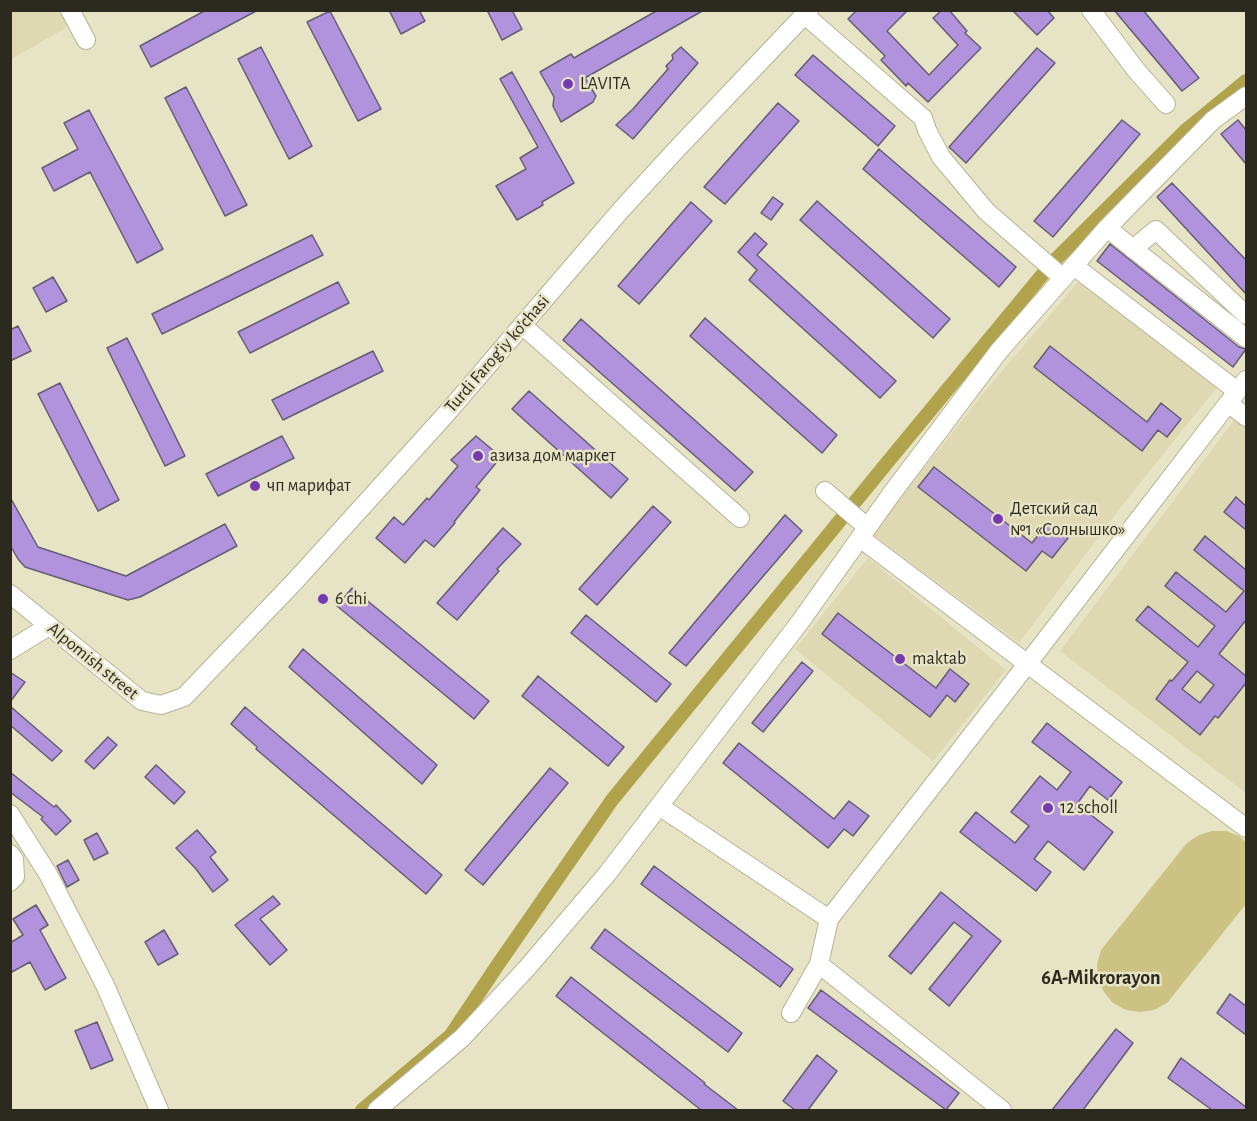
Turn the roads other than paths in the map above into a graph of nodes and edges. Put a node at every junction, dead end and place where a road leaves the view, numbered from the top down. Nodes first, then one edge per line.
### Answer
1 (70, 10) edge
2 (1091, 10) edge
3 (807, 13) edge
4 (86, 40) dead end
5 (1246, 96) edge
6 (1166, 104) dead end
7 (1107, 228) junction
8 (1133, 249) junction
9 (1059, 270) junction
10 (1246, 315) edge
11 (522, 325) junction
12 (1246, 339) edge
13 (1237, 391) edge
14 (1246, 417) edge
15 (826, 492) dead end
16 (740, 518) dead end
17 (864, 533) junction
18 (10, 594) edge
19 (49, 626) junction
20 (10, 650) edge
21 (1028, 663) junction
22 (183, 697) joint
23 (658, 806) junction
24 (10, 814) edge
25 (1246, 828) edge
26 (30, 846) junction
27 (12, 856) edge
28 (10, 882) edge
29 (829, 919) junction
30 (819, 964) junction
31 (791, 1013) dead end
32 (159, 1110) edge
33 (377, 1110) edge
34 (1002, 1110) edge

1 - 4 street
2 - 6 street
3 - 9 street
3 - 11 street, Turdi Farog'iy ko'chasi
5 - 7 street
7 - 8 street
7 - 9 street
8 - 10 street
8 - 12 street
9 - 13 street
9 - 17 street
11 - 16 street
11 - 22 street, Turdi Farog'iy ko'chasi
13 - 14 street
13 - 21 street
15 - 17 street
17 - 21 street
17 - 23 street
18 - 19 street, Alpomish street
19 - 20 street
19 - 22 street, Alpomish street
21 - 25 street
21 - 29 street
23 - 29 street
23 - 33 street
24 - 26 street
26 - 27 street
26 - 32 street
27 - 28 street
29 - 30 street
30 - 31 street
30 - 34 street

